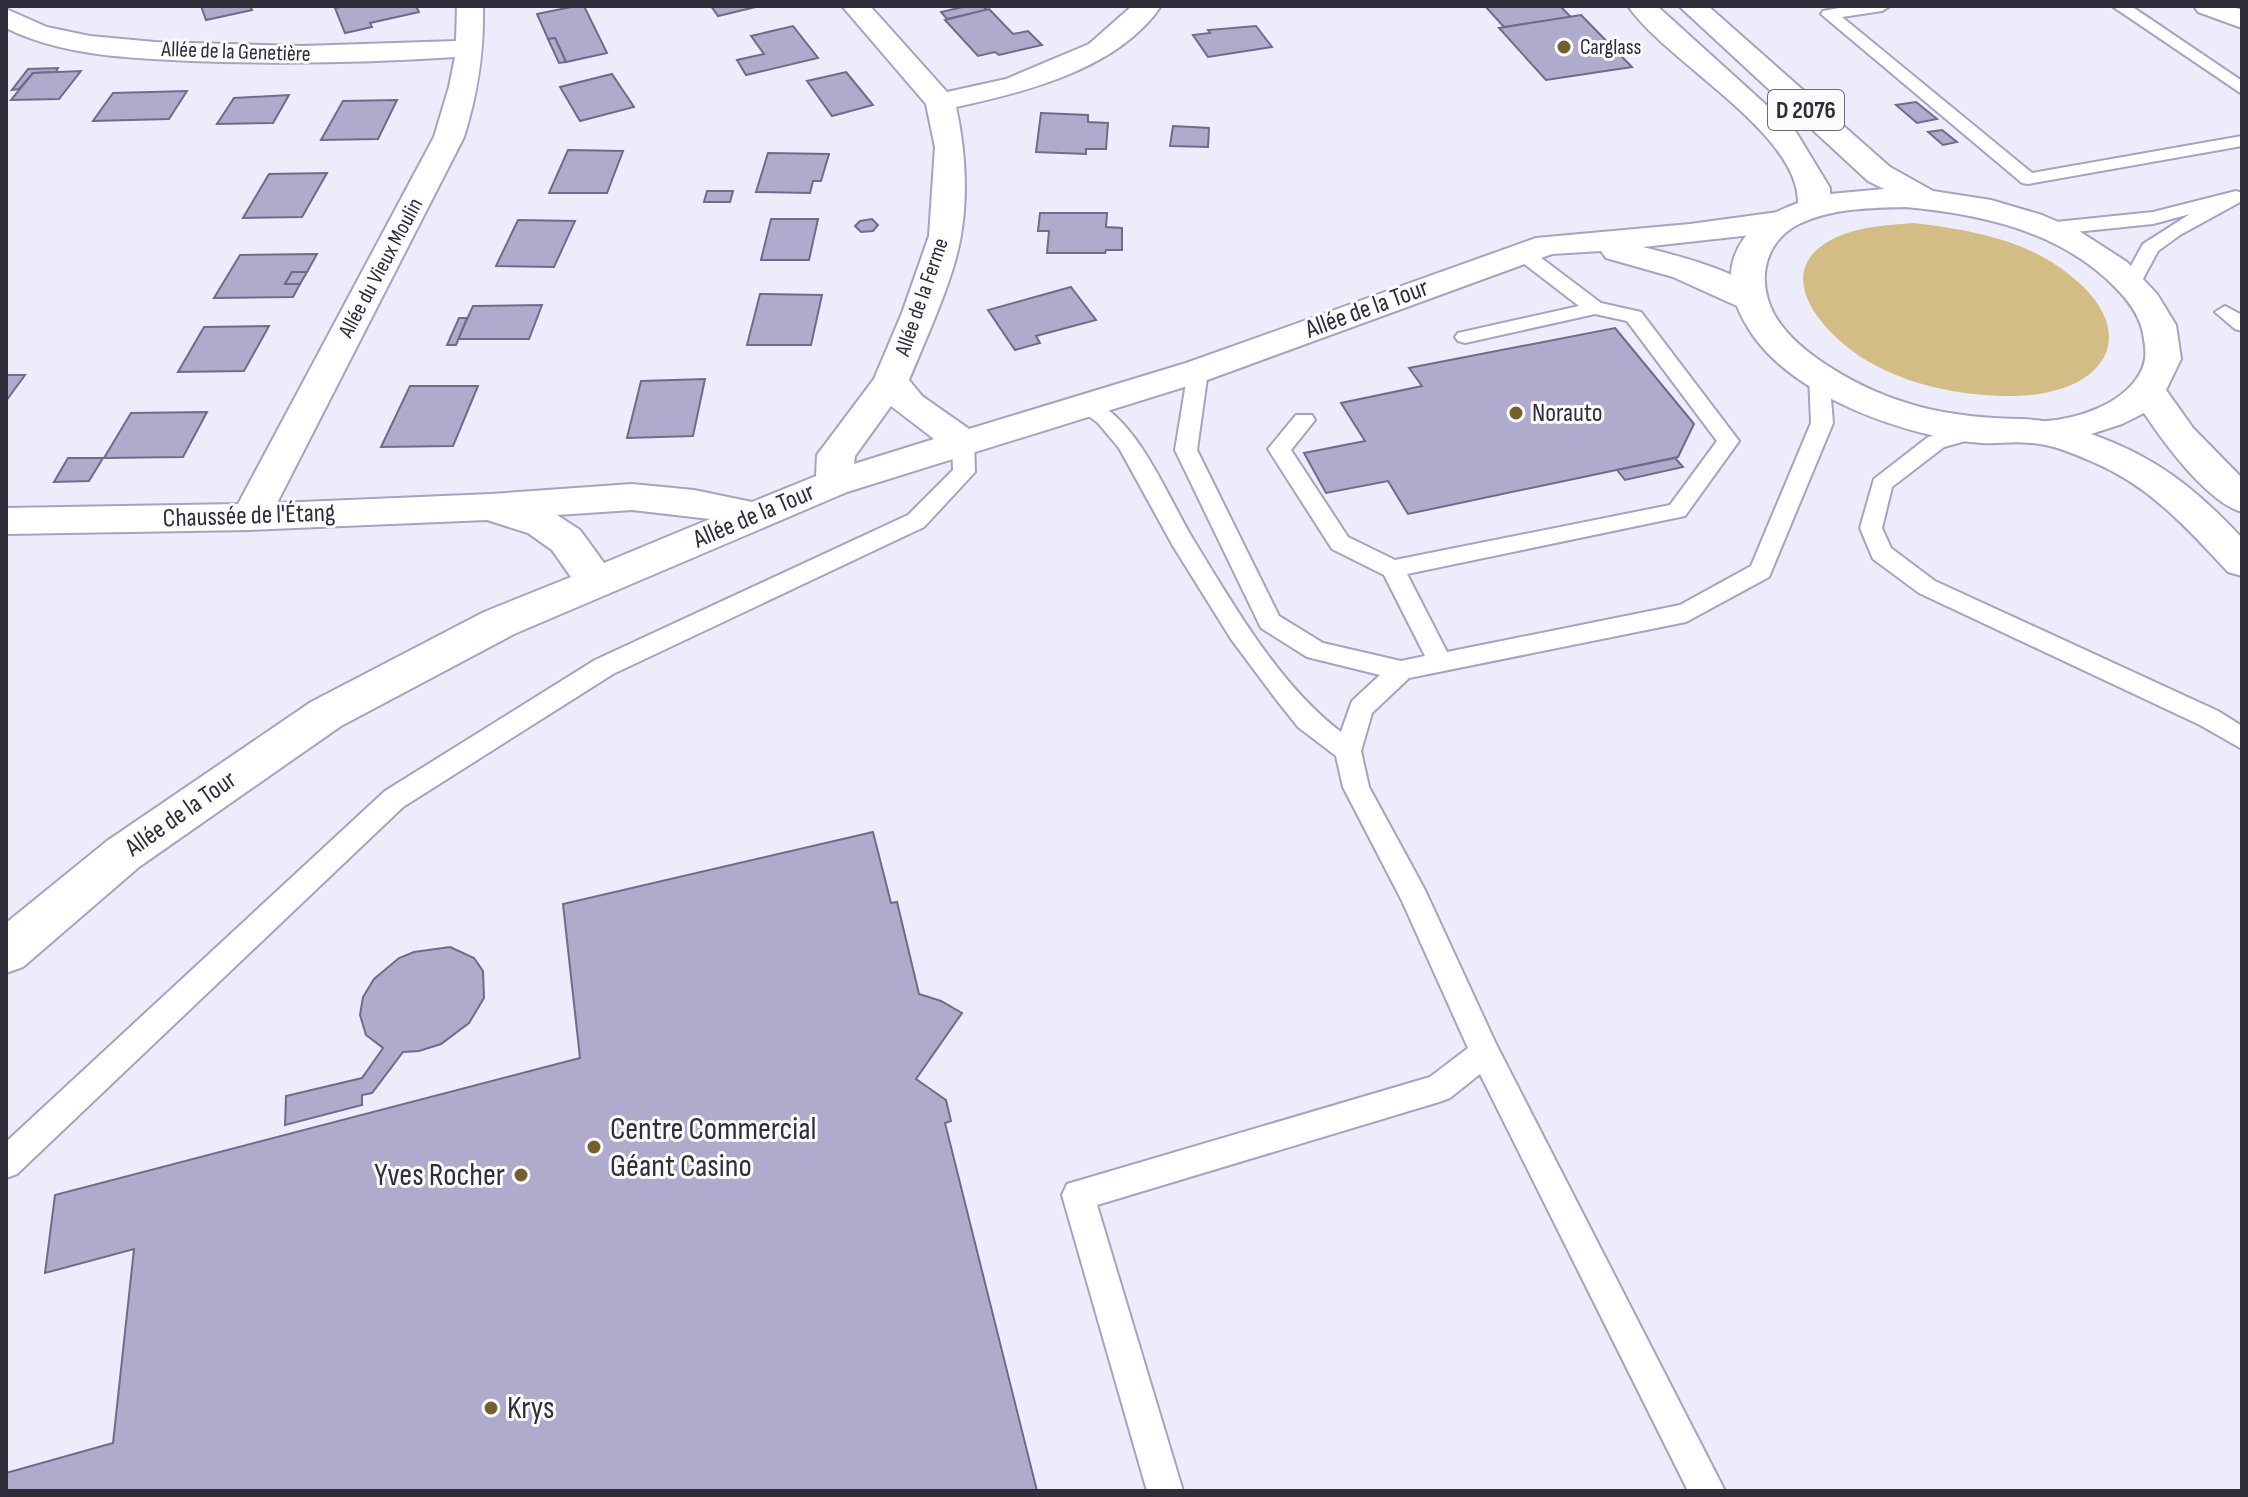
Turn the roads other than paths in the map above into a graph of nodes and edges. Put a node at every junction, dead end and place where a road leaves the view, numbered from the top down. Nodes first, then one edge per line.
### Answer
1 (470, 6) edge
2 (855, 6) edge
3 (1148, 6) edge
4 (1641, 6) edge
5 (1692, 6) edge
6 (1882, 6) edge
7 (2120, 6) edge
8 (2207, 6) edge
9 (6, 17) edge
10 (2239, 19) edge
11 (471, 48) junction
12 (2242, 89) edge
13 (940, 102) junction
14 (2242, 141) edge
15 (2239, 196) edge
16 (1930, 198) junction
17 (1814, 206) junction
18 (1778, 222) junction
19 (2046, 229) junction
20 (1579, 243) junction
21 (1521, 252) junction
22 (2131, 284) junction
23 (1749, 299) junction
24 (1595, 308) junction
25 (2225, 312) dead end
26 (2242, 325) edge
27 (1465, 337) dead end
28 (1198, 371) junction
29 (1819, 375) junction
30 (891, 381) junction
31 (2149, 392) junction
32 (1083, 404) junction
33 (1304, 420) dead end
34 (1979, 430) junction
35 (2044, 433) junction
36 (963, 442) junction
37 (834, 483) junction
38 (2242, 499) edge
39 (491, 507) junction
40 (755, 516) junction
41 (250, 517) junction
42 (6, 521) edge
43 (2242, 562) edge
44 (1393, 569) junction
45 (596, 582) junction
46 (1440, 662) junction
47 (1401, 670) junction
48 (2242, 739) edge
49 (1348, 751) junction
50 (6, 952) edge
51 (1485, 1053) junction
52 (6, 1163) edge
53 (1165, 1491) edge
54 (1707, 1491) edge

1 - 11 street, Allée du Vieux Moulin
2 - 13 street, Allée de la Ferme
3 - 13 street
4 - 17 street, D 2076
5 - 16 street, D 2076
6 - 14 lane
7 - 12 lane
8 - 10 street
9 - 11 street, Allée de la Genetière
11 - 41 street, Allée du Vieux Moulin
13 - 30 street, Allée de la Ferme
15 - 19 lane
15 - 22 lane
16 - 17 street
16 - 19 street
17 - 18 street
18 - 20 street, Allée de la Tour
18 - 23 street
19 - 22 street
20 - 21 street, Allée de la Tour
20 - 23 street, Allée de la Tour
21 - 24 lane
21 - 28 street, Allée de la Tour
22 - 31 street
23 - 29 street
24 - 27 lane
24 - 44 lane
25 - 26 lane
28 - 32 street, Allée de la Tour
28 - 47 lane
29 - 34 street
29 - 46 lane
30 - 36 street, Allée de la Ferme
30 - 37 street, Allée de la Ferme
31 - 35 street
31 - 38 street
32 - 36 street, Allée de la Tour
32 - 49 lane
33 - 44 lane
34 - 35 street
34 - 48 lane
35 - 43 street
36 - 37 street, Allée de la Tour
36 - 52 lane
37 - 40 street, Allée de la Tour
39 - 40 street, Chaussée de l'Étang
39 - 41 street, Chaussée de l'Étang
39 - 45 street, Chaussée de l'Étang
40 - 45 street, Allée de la Tour
41 - 42 street, Chaussée de l'Étang
44 - 46 lane
45 - 50 street, Allée de la Tour
46 - 47 lane
47 - 49 lane
49 - 51 lane
51 - 53 lane
51 - 54 lane

